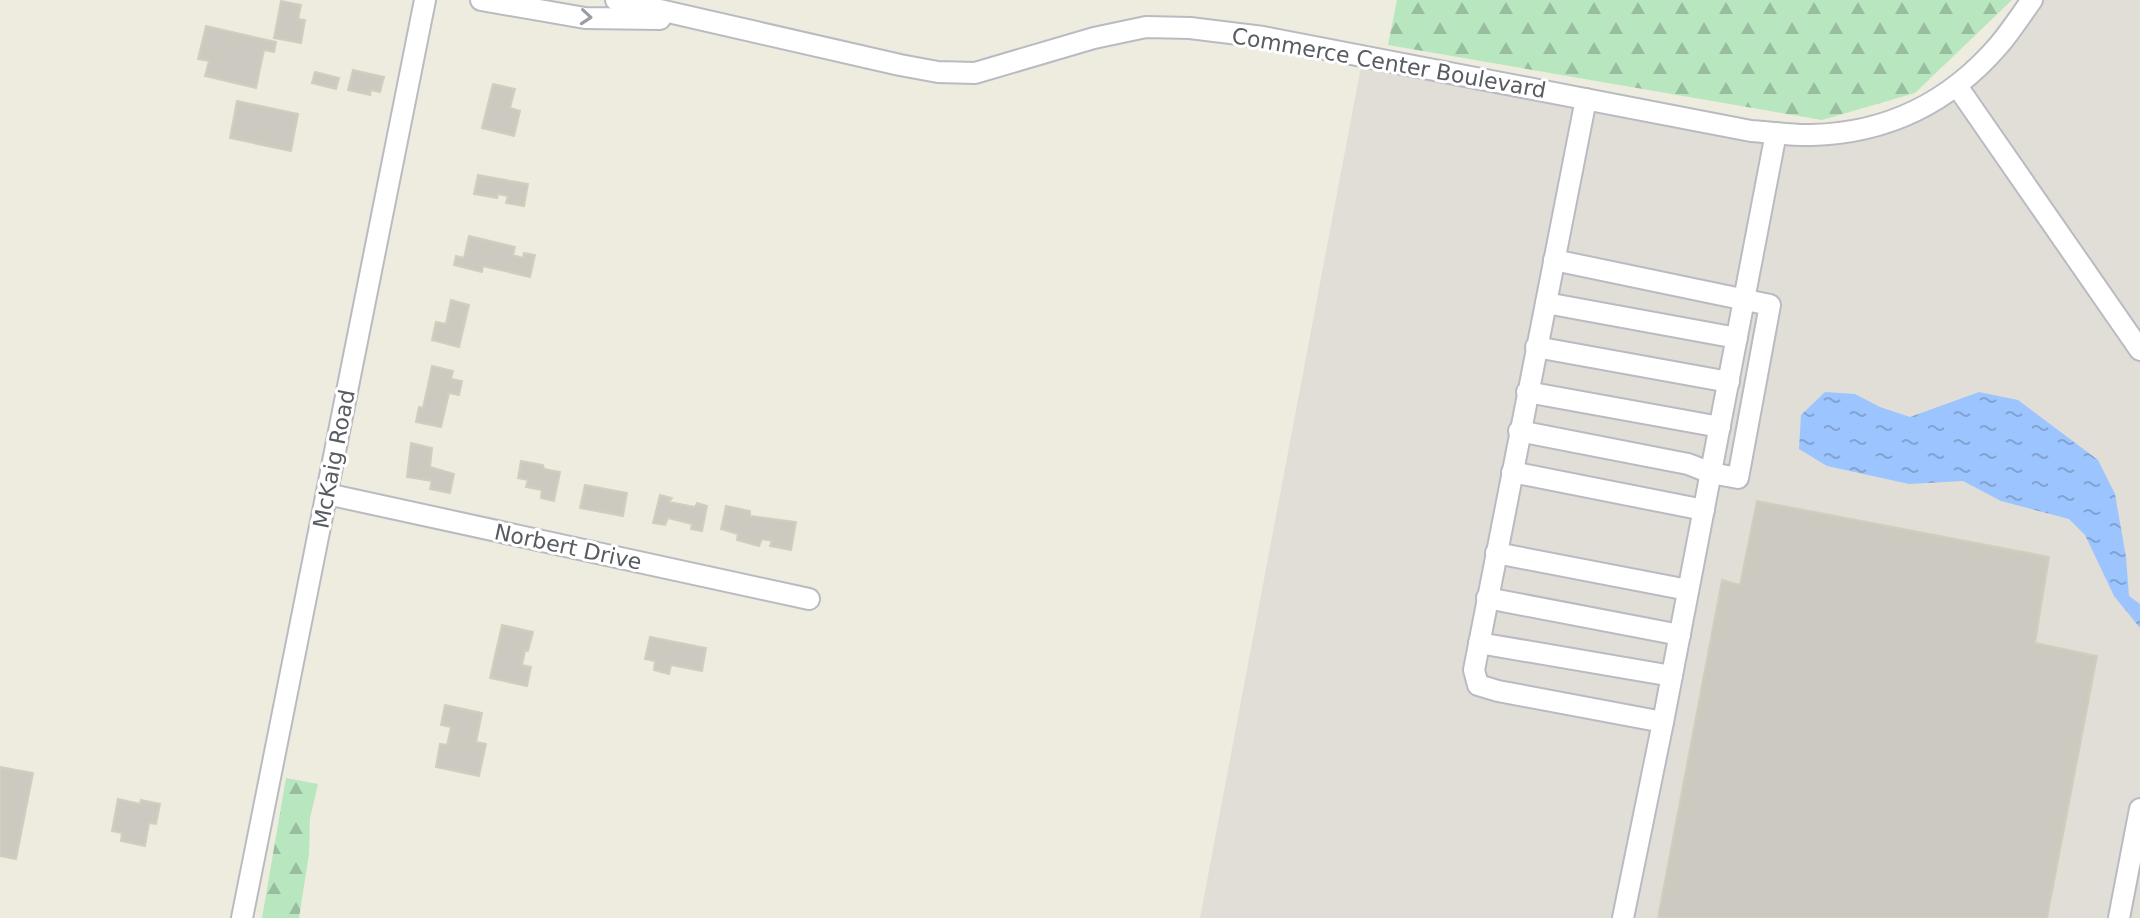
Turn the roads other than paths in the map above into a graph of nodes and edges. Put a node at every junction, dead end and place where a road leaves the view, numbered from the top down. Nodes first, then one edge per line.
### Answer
1 (425, 0) edge
2 (481, 0) edge
3 (616, 0) edge
4 (2032, 0) edge
5 (704, 20) junction
6 (1957, 86) junction
7 (1586, 99) junction
8 (1776, 133) junction
9 (1554, 260) junction
10 (1745, 300) junction
11 (1546, 303) junction
12 (1737, 338) junction
13 (1536, 347) junction
14 (2140, 350) edge
15 (1729, 382) junction
16 (1527, 392) junction
17 (1720, 427) junction
18 (1519, 431) junction
19 (1512, 472) junction
20 (1711, 473) junction
21 (327, 494) junction
22 (1704, 510) junction
23 (1496, 553) junction
24 (1688, 590) junction
25 (1487, 598) junction
26 (809, 599) dead end
27 (1680, 635) junction
28 (1479, 643) junction
29 (1672, 676) junction
30 (1663, 722) junction
31 (2140, 809) edge
32 (242, 918) edge
33 (1623, 918) edge
34 (2119, 918) edge

1 - 21 street, McKaig Road
2 -> 5 street, Commerce Center Boulevard
3 - 5 street, Commerce Center Boulevard
4 - 6 street, Commerce Center Boulevard
5 - 7 street, Commerce Center Boulevard
6 - 8 street, Commerce Center Boulevard
6 - 14 street
7 - 8 street, Commerce Center Boulevard
7 - 9 street
8 - 10 street
9 - 10 street
9 - 11 street
10 - 12 street
10 - 20 street
11 - 12 street
11 - 13 street
12 - 15 street
13 - 15 street
13 - 16 street
15 - 17 street
16 - 17 street
16 - 18 street
17 - 20 street
18 - 19 street
18 - 20 street
19 - 22 street
19 - 23 street
20 - 22 street
21 - 26 street, Norbert Drive
21 - 32 street, McKaig Road
22 - 24 street
23 - 24 street
23 - 25 street
24 - 27 street
25 - 27 street
25 - 28 street
27 - 29 street
28 - 29 street
28 - 30 street
29 - 30 street
30 - 33 street
31 - 34 street

